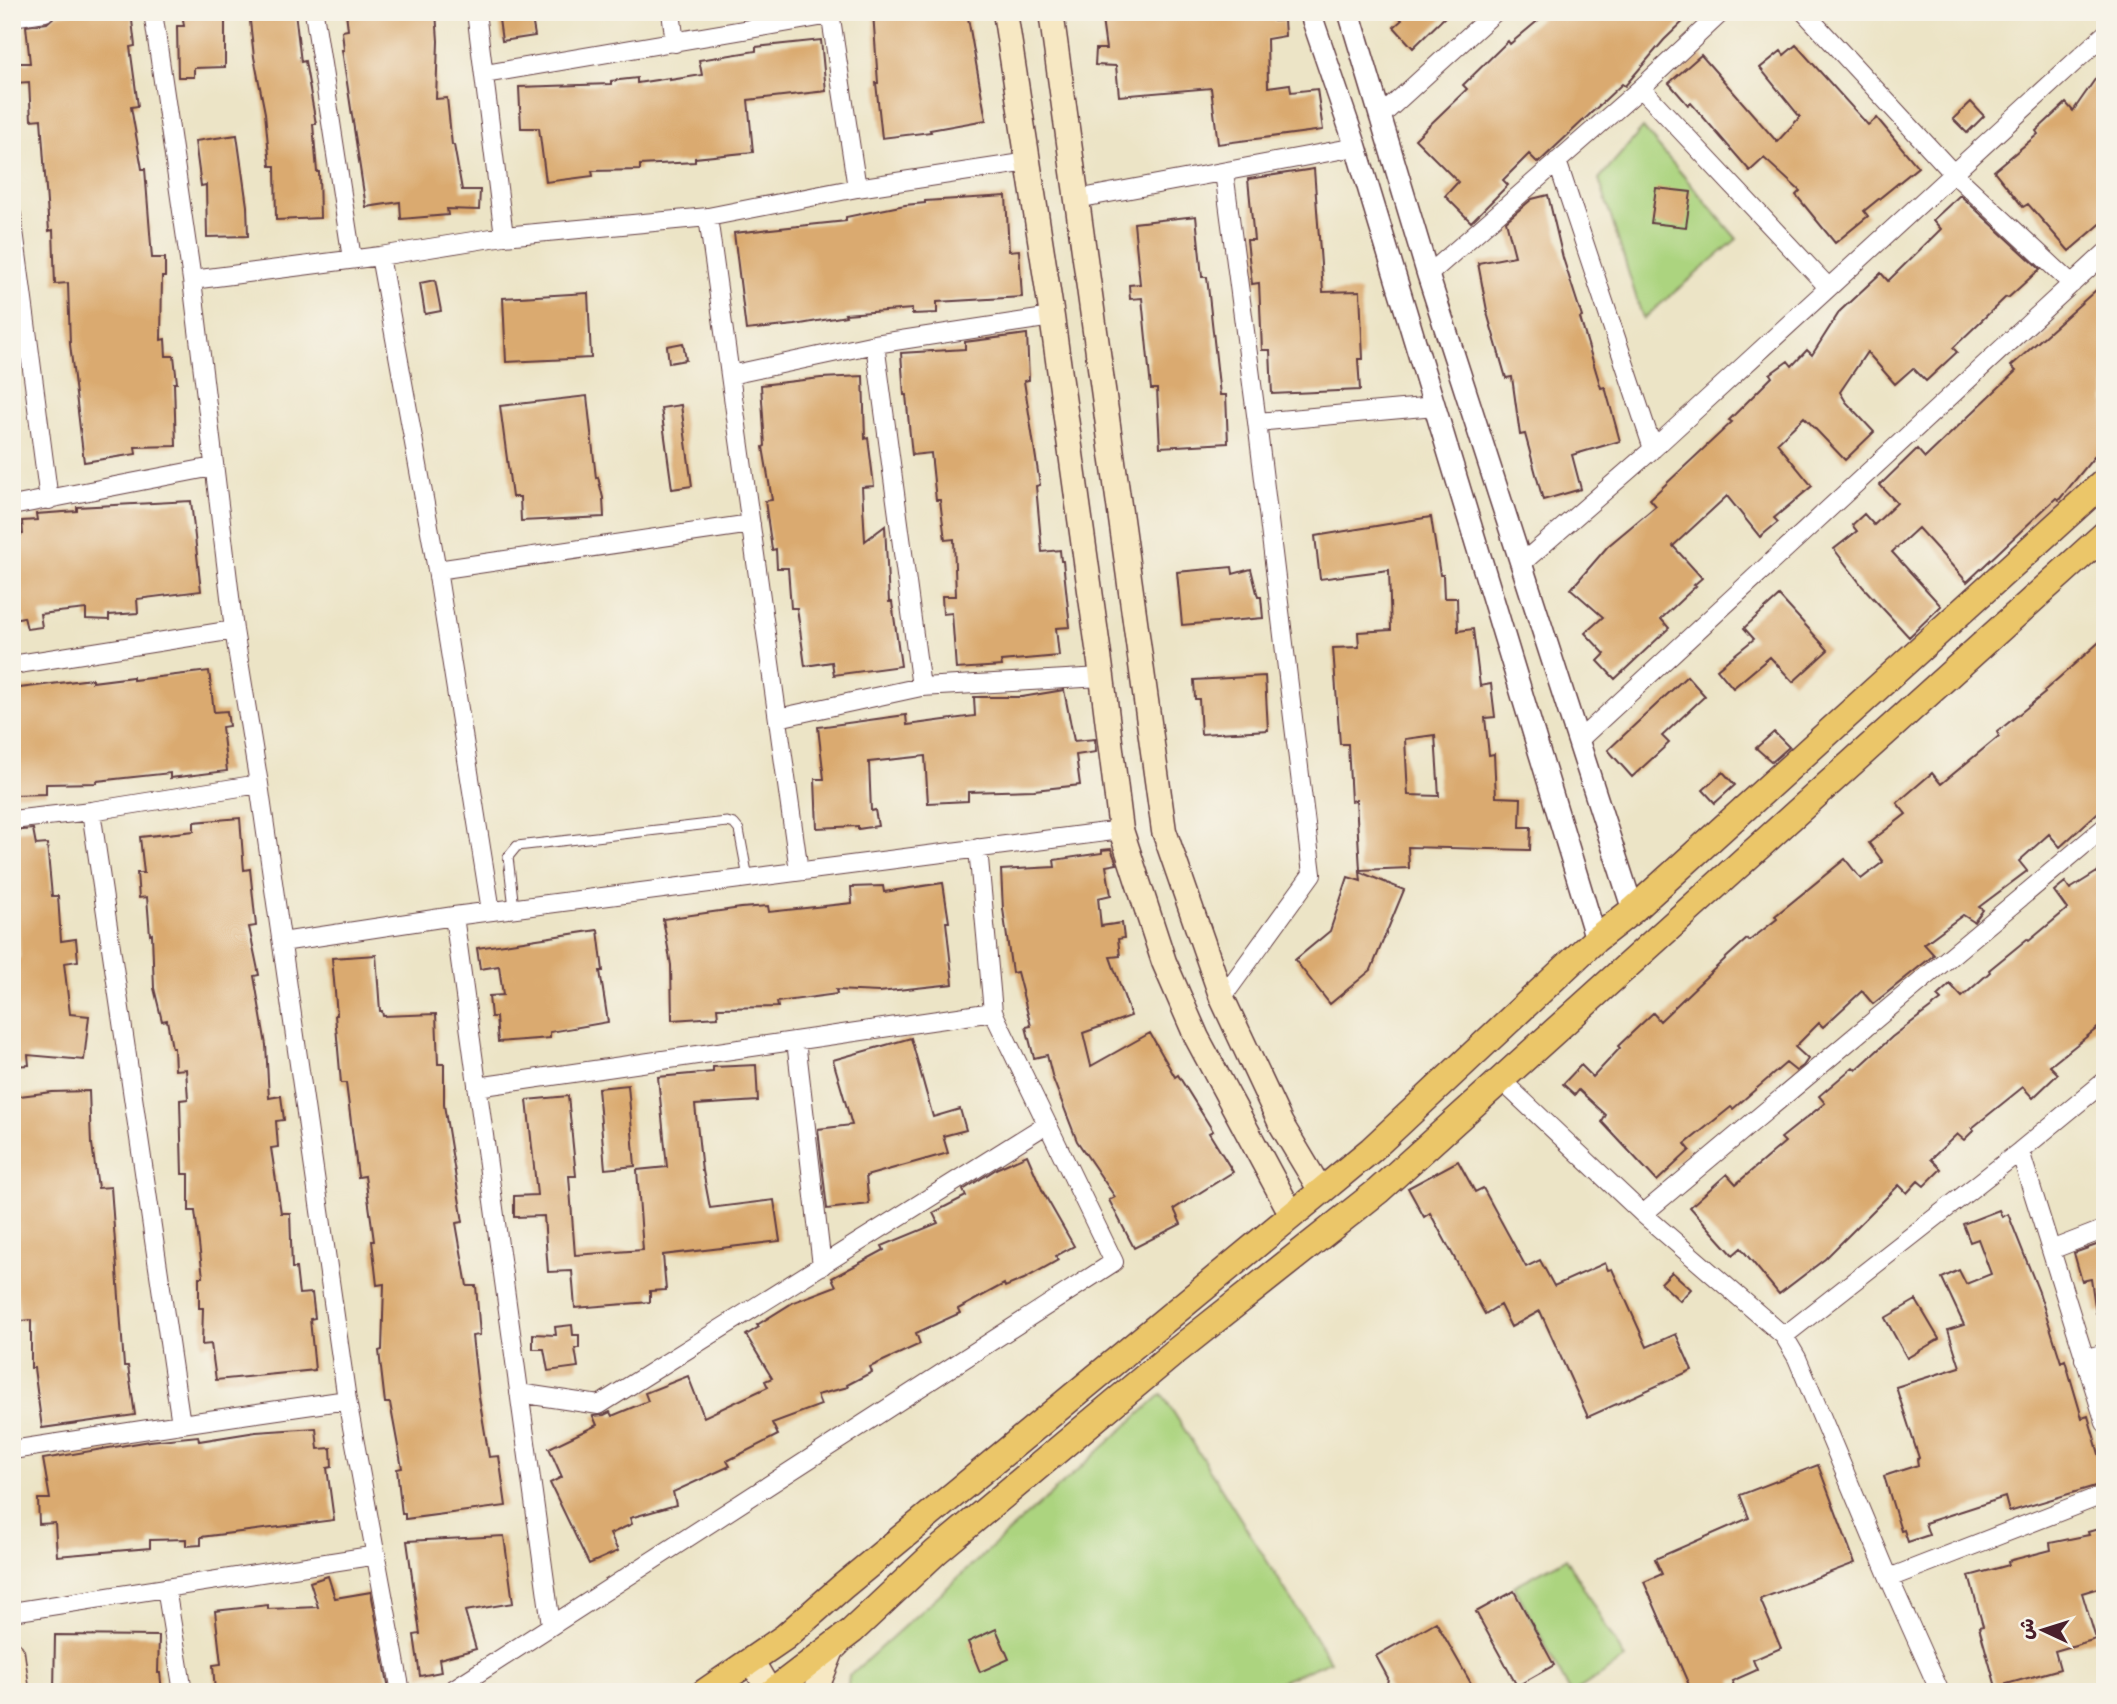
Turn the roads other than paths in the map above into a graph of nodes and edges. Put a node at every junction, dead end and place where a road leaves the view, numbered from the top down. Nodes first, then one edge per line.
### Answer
1 (45, 12) edge
2 (153, 12) edge
3 (314, 12) edge
4 (476, 12) edge
5 (671, 12) edge
6 (1004, 12) edge
7 (1051, 12) edge
8 (1310, 12) edge
9 (1349, 12) edge
10 (1495, 12) edge
11 (1722, 12) edge
12 (1804, 12) edge
13 (830, 14) edge
14 (12, 17) edge
15 (2105, 34) edge
16 (674, 43) junction
17 (485, 74) junction
18 (1641, 88) junction
19 (1381, 116) junction
20 (1356, 146) junction
21 (1557, 161) junction
22 (1029, 162) junction
23 (1224, 172) junction
24 (1953, 173) junction
25 (857, 188) junction
26 (1077, 199) junction
27 (12, 215) edge
28 (708, 217) junction
29 (504, 236) junction
30 (2105, 253) edge
31 (380, 256) junction
32 (352, 259) junction
33 (1428, 275) junction
34 (192, 280) junction
35 (2072, 285) junction
36 (1828, 287) junction
37 (1052, 317) junction
38 (875, 344) junction
39 (730, 375) junction
40 (1434, 406) junction
41 (1257, 422) junction
42 (1653, 449) junction
43 (213, 467) junction
44 (2105, 481) edge
45 (49, 500) junction
46 (12, 506) edge
47 (751, 524) junction
48 (2101, 545) edge
49 (1522, 563) junction
50 (437, 570) junction
51 (234, 630) junction
52 (12, 665) edge
53 (1102, 677) junction
54 (921, 687) junction
55 (778, 718) junction
56 (1578, 741) junction
57 (259, 784) junction
58 (91, 811) junction
59 (12, 820) edge
60 (2105, 827) edge
61 (1121, 830) junction
62 (978, 848) junction
63 (799, 871) junction
64 (747, 878) junction
65 (514, 908) junction
66 (1633, 910) junction
67 (491, 911) junction
68 (454, 916) junction
69 (1596, 939) junction
70 (282, 942) junction
71 (1222, 998) junction
72 (993, 1012) junction
73 (796, 1041) junction
74 (1500, 1080) junction
75 (2105, 1080) edge
76 (477, 1087) junction
77 (1047, 1124) junction
78 (2020, 1151) junction
79 (1321, 1191) junction
80 (1643, 1214) junction
81 (1292, 1215) junction
82 (2105, 1230) edge
83 (2051, 1250) junction
84 (821, 1266) junction
85 (1784, 1336) junction
86 (2105, 1353) edge
87 (2084, 1359) junction
88 (519, 1393) junction
89 (347, 1400) junction
90 (2104, 1420) edge
91 (181, 1424) junction
92 (12, 1450) edge
93 (2105, 1494) edge
94 (377, 1555) junction
95 (1889, 1578) junction
96 (166, 1588) junction
97 (12, 1612) edge
98 (551, 1625) junction
99 (852, 1631) junction
100 (12, 1654) edge
101 (751, 1660) junction
102 (18, 1692) edge
103 (183, 1692) edge
104 (401, 1692) edge
105 (449, 1692) edge
106 (705, 1692) edge
107 (771, 1692) edge
108 (815, 1692) edge
109 (1940, 1692) edge

1 - 14 street
2 - 34 street
3 - 32 street
4 - 17 street
5 - 16 street
6 - 22 main road
7 - 26 main road
8 - 20 street
9 - 19 street
10 - 19 street
11 - 18 street
12 - 24 street
13 - 16 street
13 - 25 street
15 - 24 street
16 - 17 street
17 - 29 street
18 - 21 street
18 - 36 street
19 - 33 street
20 - 23 street
20 - 40 street
21 - 33 street
21 - 42 street
22 - 25 street
22 - 37 main road
23 - 26 street
23 - 41 street
24 - 35 street
24 - 36 street
25 - 28 street
26 - 71 main road
27 - 45 street
28 - 29 street
28 - 39 street
29 - 31 street
30 - 35 street
31 - 32 street
31 - 50 street
32 - 34 street
33 - 49 street
34 - 43 street
35 - 56 street
36 - 42 street
37 - 38 street
37 - 53 main road
38 - 39 street
38 - 54 street
39 - 47 street
40 - 41 street
40 - 69 street
41 - 71 street
42 - 49 street
43 - 45 street
43 - 51 street
44 - 66 main road
45 - 46 street
47 - 50 street
47 - 55 street
48 - 74 main road
49 - 56 street
50 - 67 street
51 - 52 street
51 - 57 street
53 - 54 street
53 - 61 main road
54 - 55 street
55 - 63 street
56 - 66 street
57 - 58 street
57 - 70 street
58 - 59 street
58 - 91 street
60 - 80 street
61 - 62 street
61 - 81 main road
62 - 63 street
62 - 72 street
63 - 64 street
64 - 65 street
64 - 65 lane
65 - 67 street
66 - 69 main road
67 - 68 street
68 - 70 street
68 - 76 street
69 - 79 main road
70 - 89 street
71 - 79 main road
72 - 73 street
72 - 77 street
73 - 76 street
73 - 84 street
74 - 80 street
74 - 99 main road
75 - 78 street
76 - 88 street
77 - 84 street
77 - 98 street
78 - 83 street
78 - 85 street
79 - 81 main road
80 - 85 street
81 - 101 main road
82 - 83 street
83 - 87 street
84 - 88 street
85 - 95 street
86 - 87 street
87 - 90 street
88 - 98 street
89 - 91 street
89 - 94 street
91 - 92 street
93 - 95 street
94 - 96 street
94 - 104 street
95 - 109 street
96 - 97 street
96 - 103 street
98 - 105 street
99 - 107 main road
99 - 108 main road
100 - 102 main road
101 - 106 main road
101 - 107 main road

